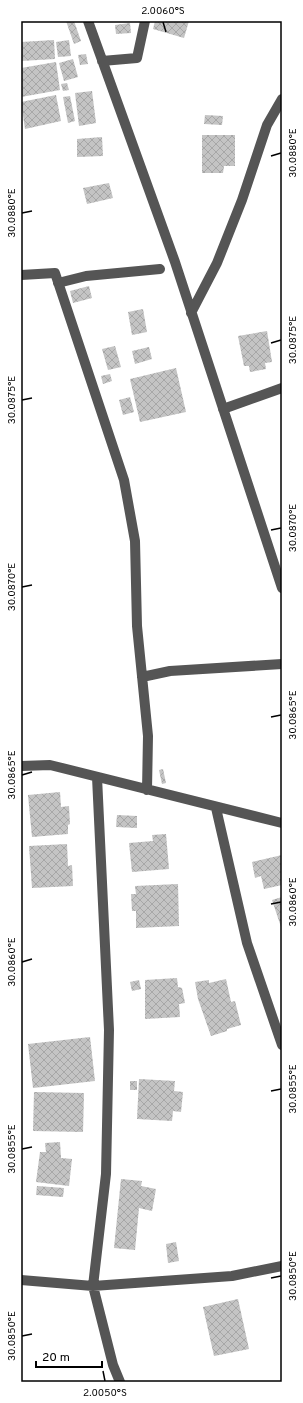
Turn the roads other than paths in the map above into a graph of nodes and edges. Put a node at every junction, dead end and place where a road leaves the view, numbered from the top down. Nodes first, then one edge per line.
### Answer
1 (88, 21) edge
2 (146, 21) edge
3 (102, 61) junction
4 (282, 99) edge
5 (160, 269) dead end
6 (21, 275) edge
7 (58, 283) junction
8 (191, 312) junction
9 (282, 388) edge
10 (223, 409) junction
11 (278, 561) edge
12 (282, 588) edge
13 (282, 664) edge
14 (142, 677) junction
15 (21, 766) edge
16 (97, 777) junction
17 (147, 790) junction
18 (216, 808) junction
19 (282, 823) edge
20 (282, 1045) edge
21 (282, 1266) edge
22 (21, 1280) edge
23 (93, 1286) junction
24 (120, 1382) edge

1 - 3 street
2 - 3 street
3 - 8 street
4 - 8 street
5 - 7 street
6 - 7 street
7 - 14 street
8 - 10 street
9 - 10 street
10 - 11 street
11 - 12 street
13 - 14 street
14 - 17 street
15 - 16 street
16 - 17 street
16 - 23 street
17 - 18 street
18 - 19 street
18 - 20 street
21 - 23 street
22 - 23 street
23 - 24 street

